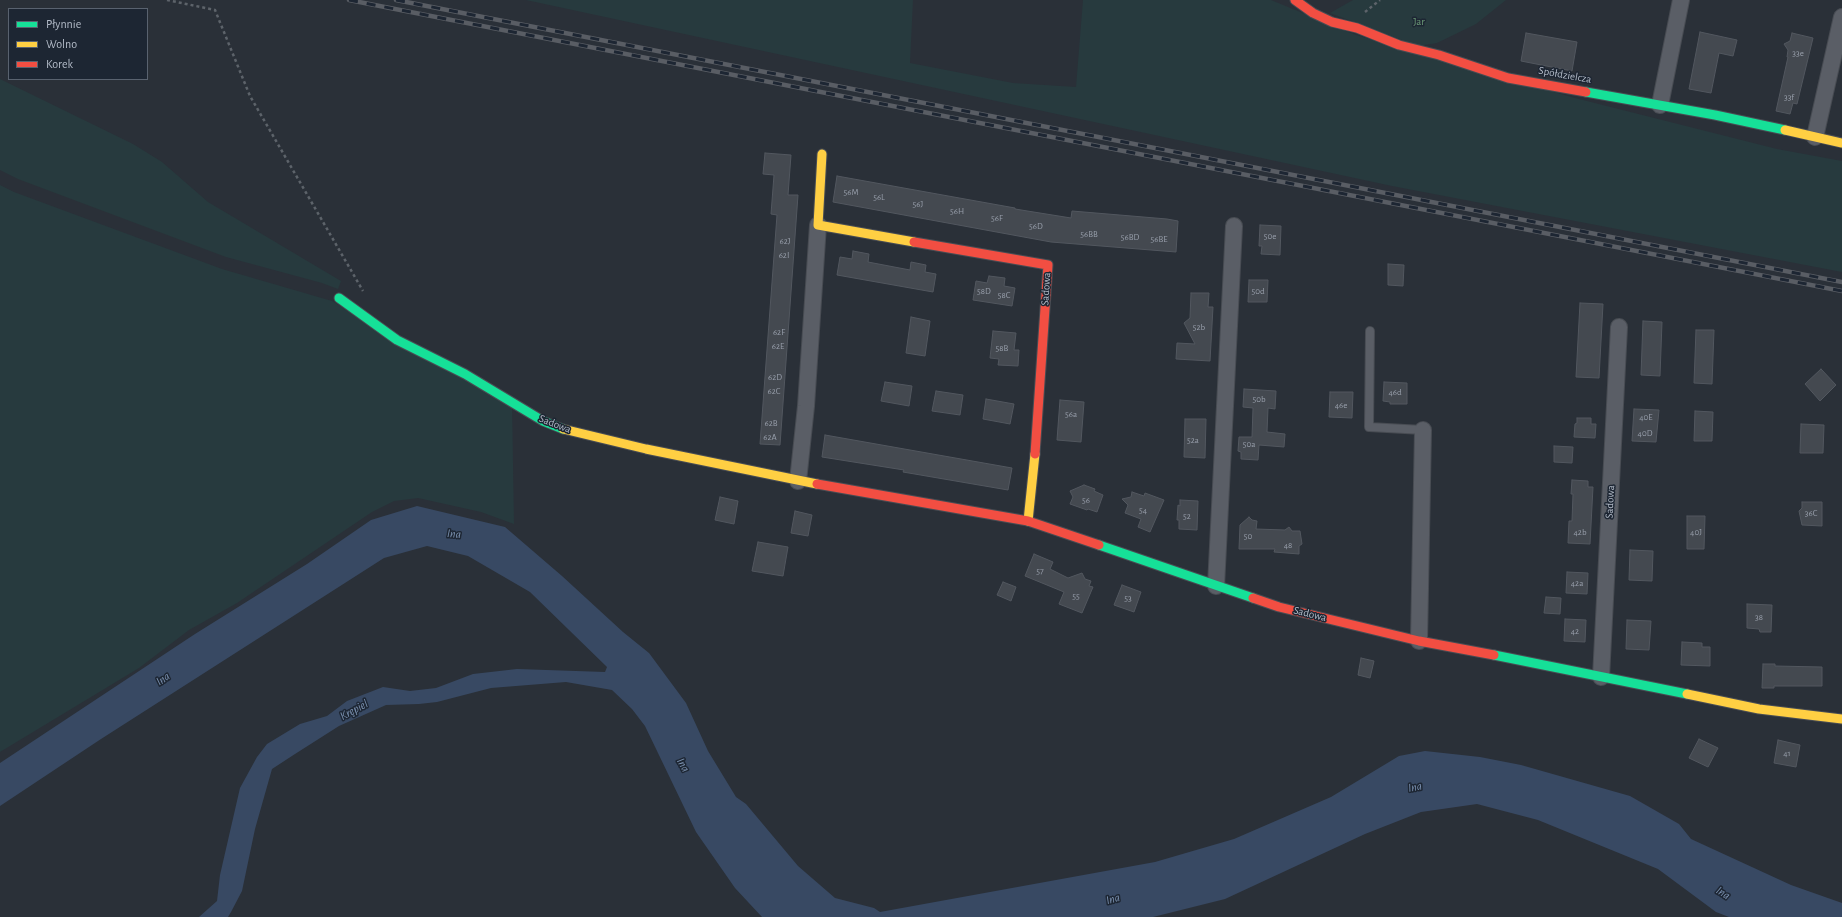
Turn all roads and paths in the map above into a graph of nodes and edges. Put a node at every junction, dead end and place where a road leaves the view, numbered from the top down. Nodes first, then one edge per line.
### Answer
1 (168, 0) edge
2 (1295, 0) edge
3 (1681, 0) edge
4 (1842, 17) edge
5 (1660, 105) junction
6 (1815, 137) junction
7 (1842, 143) edge
8 (822, 154) dead end
9 (818, 225) junction
10 (1234, 226) dead end
11 (339, 298) dead end
12 (366, 298) dead end
13 (1619, 326) dead end
14 (1370, 331) dead end
15 (1423, 430) joint
16 (798, 481) junction
17 (1028, 521) junction
18 (1216, 586) junction
19 (1419, 641) junction
20 (1601, 677) junction
21 (1842, 718) edge

1 - 12 path
2 - 5 street, Spółdzielcza
3 - 5 street
4 - 6 street
5 - 6 street, Spółdzielcza
6 - 7 street, Spółdzielcza
8 - 9 street
9 - 16 street
9 - 17 street, Sadowa
10 - 18 street
11 - 16 street, Sadowa
13 - 20 street, Sadowa
14 - 15 lane
15 - 19 street
16 - 17 street, Sadowa
17 - 18 street, Sadowa
18 - 19 street, Sadowa
19 - 20 street, Sadowa
20 - 21 street, Sadowa

